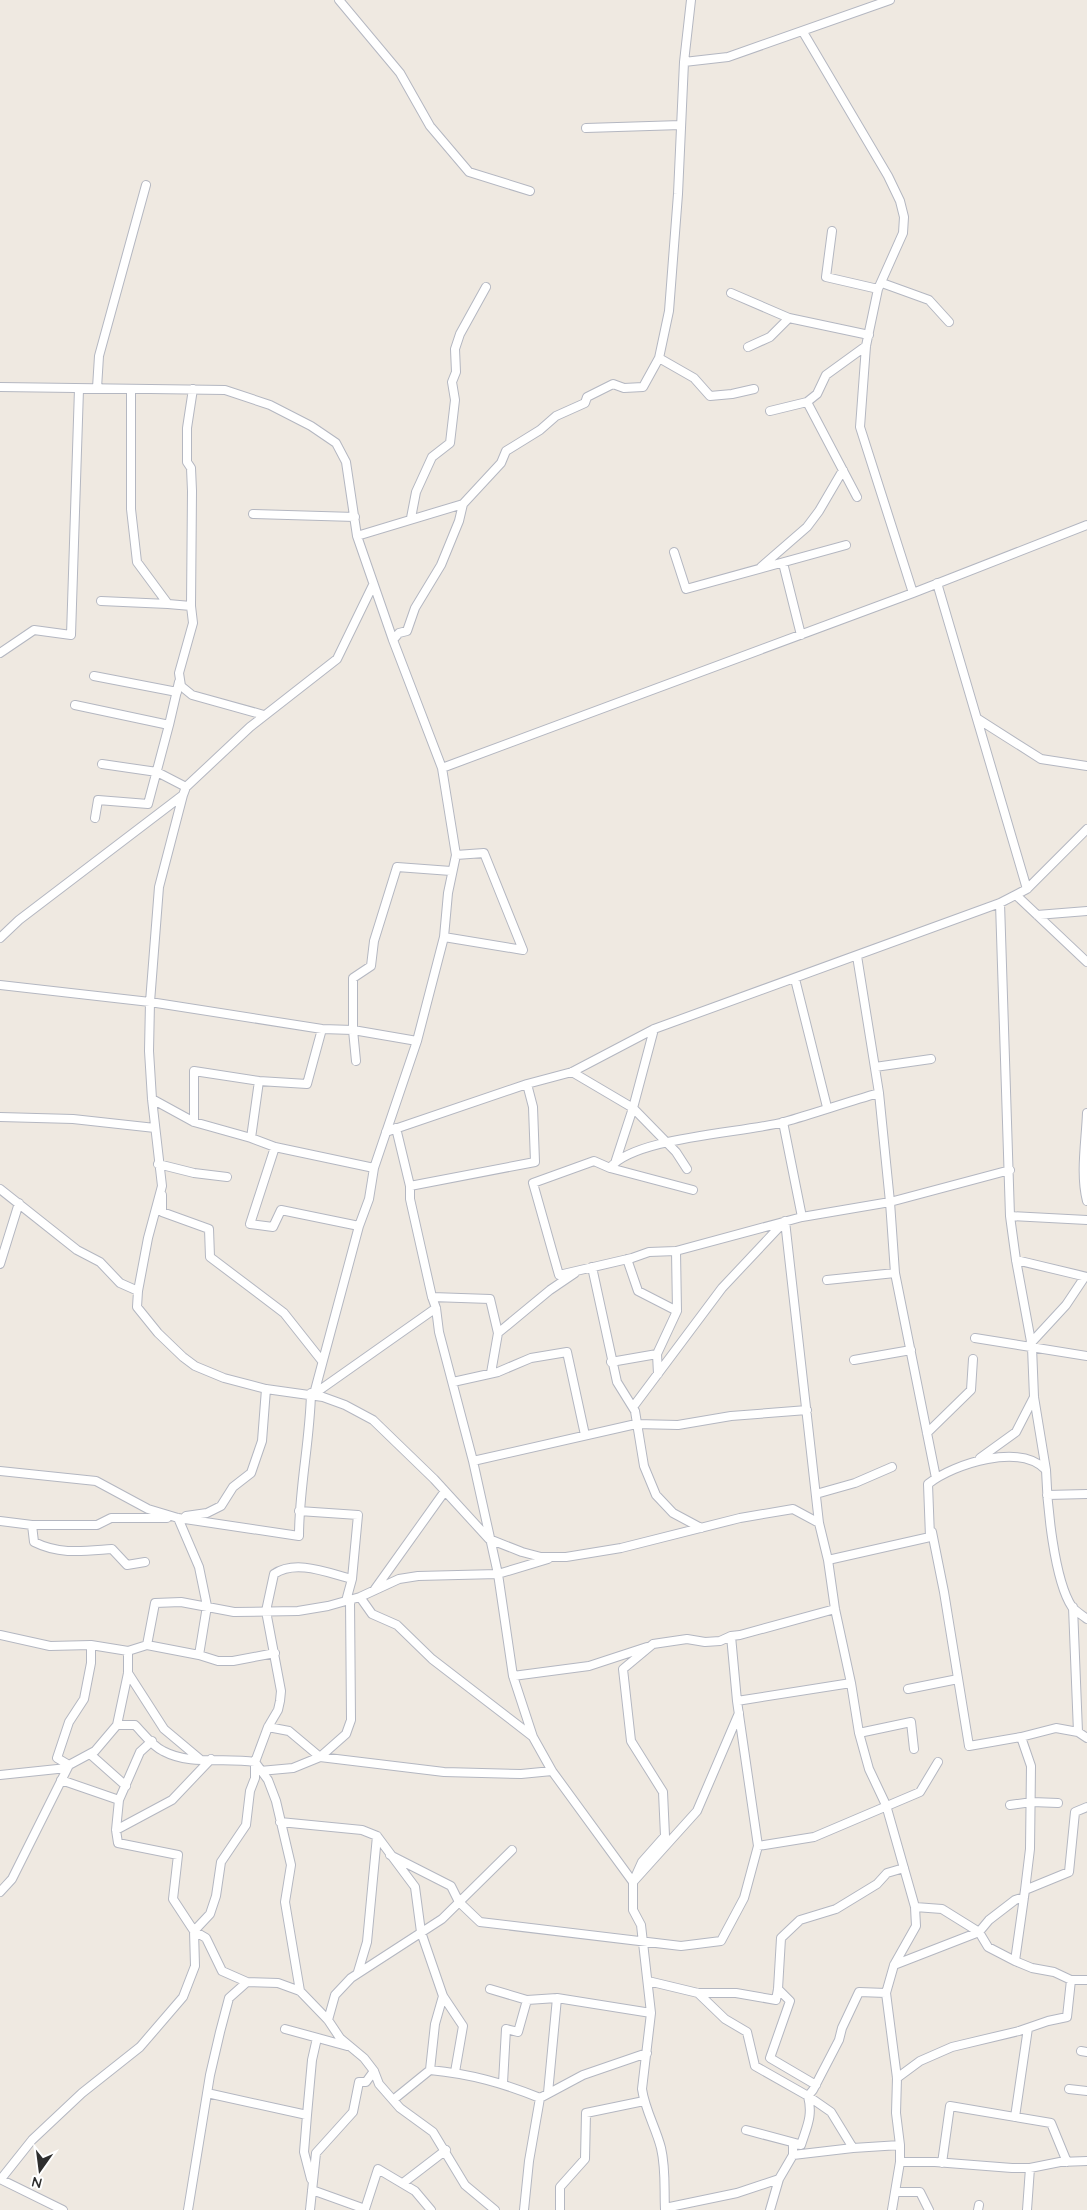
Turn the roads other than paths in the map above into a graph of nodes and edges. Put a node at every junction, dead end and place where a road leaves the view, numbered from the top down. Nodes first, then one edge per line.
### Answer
1 (338, 0) edge
2 (691, 0) edge
3 (890, 0) edge
4 (874, 2) edge
5 (803, 32) junction
6 (684, 62) junction
7 (681, 125) junction
8 (586, 128) dead end
9 (146, 185) dead end
10 (530, 191) dead end
11 (832, 231) dead end
12 (880, 286) junction
13 (486, 287) dead end
14 (731, 293) dead end
15 (789, 318) junction
16 (949, 322) dead end
17 (869, 335) junction
18 (866, 346) junction
19 (748, 347) dead end
20 (659, 358) junction
21 (0, 387) edge
22 (97, 388) junction
23 (79, 389) junction
24 (131, 389) junction
25 (193, 389) junction
26 (754, 389) dead end
27 (807, 402) junction
28 (770, 411) dead end
29 (843, 470) junction
30 (857, 497) dead end
31 (463, 504) junction
32 (253, 514) dead end
33 (355, 517) junction
34 (411, 518) junction
35 (1087, 525) edge
36 (357, 536) junction
37 (846, 546) dead end
38 (674, 552) dead end
39 (783, 563) junction
40 (758, 569) junction
41 (938, 583) junction
42 (373, 585) junction
43 (913, 593) junction
44 (101, 600) dead end
45 (168, 604) junction
46 (191, 606) junction
47 (801, 635) junction
48 (393, 640) junction
49 (0, 653) edge
50 (94, 676) dead end
51 (179, 682) junction
52 (177, 692) junction
53 (75, 705) dead end
54 (264, 715) junction
55 (978, 719) junction
56 (169, 725) junction
57 (102, 764) dead end
58 (1087, 766) edge
59 (442, 768) junction
60 (157, 772) junction
61 (185, 791) junction
62 (95, 818) dead end
63 (1087, 829) edge
64 (456, 855) junction
65 (451, 871) junction
66 (1027, 889) junction
67 (1017, 896) junction
68 (1000, 903) junction
69 (1087, 911) edge
70 (1037, 915) junction
71 (444, 937) junction
72 (0, 938) edge
73 (856, 956) junction
74 (1087, 962) edge
75 (795, 979) junction
76 (0, 985) edge
77 (150, 1002) junction
78 (322, 1029) junction
79 (654, 1029) junction
80 (353, 1030) junction
81 (417, 1040) junction
82 (931, 1059) dead end
83 (356, 1061) dead end
84 (874, 1067) junction
85 (572, 1072) junction
86 (258, 1081) junction
87 (527, 1084) junction
88 (879, 1093) junction
89 (152, 1099) junction
90 (633, 1108) junction
91 (827, 1108) junction
92 (1087, 1113) edge
93 (0, 1117) edge
94 (194, 1122) junction
95 (784, 1122) junction
96 (155, 1128) junction
97 (396, 1128) junction
98 (386, 1132) junction
99 (251, 1138) junction
100 (666, 1142) junction
101 (1086, 1144) edge
102 (275, 1147) junction
103 (616, 1160) junction
104 (158, 1164) junction
105 (374, 1168) junction
106 (610, 1168) junction
107 (687, 1169) dead end
108 (1010, 1170) junction
109 (227, 1177) dead end
110 (162, 1186) junction
111 (410, 1186) junction
112 (0, 1189) edge
113 (693, 1190) dead end
114 (1087, 1201) edge
115 (890, 1202) junction
116 (19, 1203) junction
117 (1010, 1216) junction
118 (802, 1217) junction
119 (1087, 1220) edge
120 (784, 1221) junction
121 (359, 1226) junction
122 (676, 1251) junction
123 (628, 1259) junction
124 (1016, 1260) junction
125 (0, 1264) edge
126 (592, 1266) junction
127 (579, 1270) junction
128 (895, 1273) junction
129 (1086, 1278) edge
130 (827, 1280) dead end
131 (138, 1291) junction
132 (432, 1297) junction
133 (436, 1308) junction
134 (676, 1311) junction
135 (498, 1333) junction
136 (975, 1338) dead end
137 (1031, 1346) junction
138 (911, 1350) junction
139 (657, 1354) junction
140 (1087, 1356) edge
141 (973, 1359) dead end
142 (854, 1360) dead end
143 (322, 1362) junction
144 (611, 1362) junction
145 (491, 1373) junction
146 (658, 1374) junction
147 (453, 1382) junction
148 (266, 1389) junction
149 (313, 1394) junction
150 (1034, 1397) junction
151 (632, 1407) junction
152 (807, 1410) junction
153 (636, 1424) junction
154 (927, 1433) junction
155 (585, 1436) junction
156 (978, 1459) junction
157 (473, 1461) junction
158 (892, 1467) dead end
159 (1046, 1470) junction
160 (0, 1471) edge
161 (936, 1478) junction
162 (445, 1491) junction
163 (816, 1494) junction
164 (1087, 1494) edge
165 (1047, 1495) junction
166 (299, 1511) junction
167 (178, 1518) junction
168 (0, 1520) edge
169 (820, 1523) junction
170 (930, 1523) junction
171 (32, 1525) junction
172 (701, 1528) junction
173 (489, 1539) junction
174 (552, 1558) junction
175 (828, 1560) junction
176 (145, 1562) dead end
177 (498, 1574) junction
178 (352, 1578) junction
179 (374, 1590) junction
180 (360, 1597) junction
181 (348, 1600) junction
182 (207, 1606) junction
183 (1072, 1607) junction
184 (835, 1609) junction
185 (266, 1611) junction
186 (1087, 1619) edge
187 (0, 1635) edge
188 (731, 1636) junction
189 (654, 1644) junction
190 (91, 1645) junction
191 (147, 1645) junction
192 (128, 1651) junction
193 (275, 1653) junction
194 (199, 1655) junction
195 (128, 1674) junction
196 (513, 1676) junction
197 (958, 1679) junction
198 (851, 1683) junction
199 (908, 1688) dead end
200 (737, 1701) junction
201 (739, 1713) junction
202 (117, 1725) junction
203 (268, 1727) junction
204 (1078, 1732) junction
205 (859, 1733) junction
206 (533, 1737) junction
207 (1021, 1737) junction
208 (1087, 1738) edge
209 (152, 1742) junction
210 (914, 1749) dead end
211 (90, 1754) junction
212 (320, 1757) junction
213 (211, 1759) junction
214 (201, 1760) junction
215 (255, 1762) junction
216 (938, 1762) dead end
217 (68, 1767) junction
218 (260, 1770) junction
219 (552, 1771) junction
220 (0, 1775) edge
221 (61, 1780) junction
222 (126, 1786) junction
223 (119, 1800) junction
224 (1032, 1802) junction
225 (1058, 1803) dead end
226 (886, 1805) junction
227 (1010, 1805) dead end
228 (1087, 1807) edge
229 (280, 1822) junction
230 (116, 1830) junction
231 (377, 1836) junction
232 (758, 1846) junction
233 (512, 1850) dead end
234 (390, 1855) junction
235 (904, 1868) junction
236 (633, 1882) junction
237 (0, 1892) edge
238 (1025, 1894) junction
239 (459, 1902) junction
240 (916, 1907) junction
241 (194, 1931) junction
242 (421, 1932) junction
243 (979, 1932) junction
244 (643, 1940) junction
245 (1014, 1961) junction
246 (894, 1965) junction
247 (358, 1972) junction
248 (1071, 1980) junction
249 (1087, 1980) edge
250 (648, 1981) junction
251 (247, 1982) junction
252 (490, 1988) dead end
253 (778, 1989) junction
254 (300, 1991) junction
255 (698, 1993) junction
256 (886, 1993) junction
257 (443, 1996) junction
258 (557, 1998) junction
259 (527, 2000) junction
260 (651, 2013) junction
261 (328, 2020) junction
262 (1028, 2028) junction
263 (284, 2029) dead end
264 (317, 2038) junction
265 (349, 2047) junction
266 (647, 2053) junction
267 (430, 2070) junction
268 (374, 2071) junction
269 (455, 2072) junction
270 (896, 2078) junction
271 (503, 2083) junction
272 (816, 2085) junction
273 (1069, 2089) dead end
274 (1087, 2091) edge
275 (207, 2093) junction
276 (548, 2093) junction
277 (808, 2096) junction
278 (540, 2098) junction
279 (393, 2100) junction
280 (644, 2101) junction
281 (307, 2115) junction
282 (1015, 2117) junction
283 (746, 2130) dead end
284 (801, 2145) junction
285 (900, 2145) junction
286 (853, 2148) junction
287 (446, 2150) junction
288 (793, 2155) junction
289 (1087, 2161) edge
290 (900, 2162) junction
291 (1068, 2162) junction
292 (942, 2163) junction
293 (1030, 2168) junction
294 (1, 2179) edge
295 (780, 2179) junction
296 (403, 2183) junction
297 (313, 2188) junction
298 (896, 2192) junction
299 (665, 2209) edge
300 (63, 2210) edge
301 (188, 2210) edge
302 (310, 2210) edge
303 (431, 2210) edge
304 (494, 2210) edge
305 (524, 2210) edge
306 (560, 2210) edge
307 (770, 2210) edge
308 (892, 2210) edge
309 (929, 2210) edge
310 (1027, 2210) edge

1 - 10 street
2 - 6 street
3 - 4 street
4 - 5 street
5 - 6 street
5 - 12 street
6 - 7 street
7 - 8 street
7 - 20 street
9 - 22 street
11 - 12 street
12 - 16 street
12 - 17 street
13 - 34 street
14 - 15 street
15 - 17 street
15 - 19 street
17 - 18 street
18 - 27 street
18 - 43 street
20 - 26 street
20 - 31 street
21 - 23 street
22 - 23 street
22 - 24 street
23 - 49 street
24 - 25 street
24 - 45 street
25 - 33 street
25 - 46 street
27 - 28 street
27 - 29 street
29 - 30 street
29 - 40 street
31 - 34 street
31 - 48 street
32 - 33 street
33 - 36 street
34 - 36 street
35 - 41 street
36 - 42 street
37 - 39 street
38 - 40 street
39 - 40 street
39 - 47 street
41 - 43 street
41 - 55 street
42 - 48 street
42 - 54 street
43 - 47 street
44 - 45 street
45 - 46 street
46 - 51 street
47 - 59 street
48 - 59 street
50 - 52 street
51 - 52 street
51 - 54 street
52 - 56 street
53 - 56 street
54 - 61 street
55 - 58 street
55 - 66 street
56 - 60 street
57 - 60 street
59 - 64 street
60 - 61 street
60 - 62 street
61 - 72 street
61 - 77 street
63 - 66 street
64 - 65 street
64 - 71 street
65 - 71 street
65 - 80 street
66 - 67 street
67 - 68 street
67 - 70 street
68 - 73 street
68 - 108 street
69 - 70 street
70 - 74 street
71 - 81 street
73 - 75 street
73 - 84 street
75 - 79 street
75 - 91 street
76 - 77 street
77 - 78 street
77 - 89 street
78 - 80 street
78 - 86 street
79 - 85 street
79 - 90 street
80 - 81 street
80 - 83 street
81 - 98 street
82 - 84 street
84 - 88 street
85 - 87 street
85 - 90 street
86 - 94 street
86 - 99 street
87 - 97 street
87 - 111 street
88 - 91 street
88 - 115 street
89 - 94 street
89 - 96 street
90 - 100 street
90 - 103 street
91 - 95 street
92 - 101 street
93 - 96 street
94 - 99 street
95 - 100 street
95 - 118 street
96 - 104 street
97 - 98 street
97 - 111 street
98 - 105 street
99 - 102 street
100 - 103 street
100 - 107 street
101 - 114 street
102 - 105 street
102 - 121 street
103 - 106 street
104 - 109 street
104 - 110 street
105 - 121 street
106 - 113 street
106 - 127 street
108 - 115 street
108 - 117 street
110 - 131 street
110 - 143 street
111 - 132 street
112 - 116 street
115 - 118 street
115 - 128 street
116 - 125 street
116 - 131 street
117 - 119 street
117 - 124 street
118 - 120 street
120 - 122 street
120 - 146 street
120 - 152 street
121 - 143 street
122 - 123 street
122 - 134 street
123 - 126 street
123 - 134 street
124 - 129 street
124 - 137 street
126 - 127 street
126 - 144 street
127 - 135 street
128 - 130 street
128 - 138 street
129 - 137 street
131 - 148 street
132 - 133 street
132 - 135 street
133 - 147 street
133 - 149 street
134 - 139 street
135 - 145 street
136 - 137 street
137 - 140 street
137 - 150 street
138 - 142 street
138 - 154 street
139 - 144 street
139 - 146 street
141 - 154 street
143 - 149 street
144 - 151 street
145 - 147 street
145 - 155 street
146 - 151 street
147 - 157 street
148 - 149 street
148 - 167 street
149 - 162 street
149 - 166 street
150 - 156 street
150 - 159 street
151 - 153 street
152 - 153 street
152 - 163 street
153 - 155 street
153 - 172 street
154 - 161 street
155 - 157 street
156 - 159 street
156 - 161 street
157 - 173 street
158 - 163 street
159 - 165 street
160 - 167 street
161 - 170 street
162 - 173 street
162 - 179 street
163 - 169 street
164 - 165 street
165 - 183 street
166 - 167 street
166 - 178 street
167 - 171 street
167 - 182 street
168 - 171 street
169 - 172 street
169 - 175 street
170 - 175 street
170 - 197 street
171 - 176 street
172 - 174 street
173 - 174 street
173 - 177 street
174 - 177 street
175 - 184 street
177 - 179 street
177 - 196 street
178 - 181 street
178 - 185 street
179 - 180 street
180 - 181 street
180 - 206 street
181 - 185 street
181 - 212 street
182 - 185 street
182 - 191 street
182 - 194 street
183 - 186 street
183 - 204 street
184 - 188 street
184 - 198 street
185 - 193 street
187 - 190 street
188 - 189 street
188 - 200 street
189 - 196 street
189 - 236 street
190 - 192 street
190 - 217 street
191 - 192 street
191 - 194 street
192 - 195 street
193 - 194 street
193 - 203 street
195 - 202 street
195 - 214 street
196 - 206 street
197 - 199 street
197 - 207 street
198 - 200 street
198 - 205 street
200 - 201 street
201 - 232 street
201 - 236 street
202 - 209 street
202 - 211 street
203 - 212 street
203 - 215 street
204 - 207 street
204 - 208 street
205 - 210 street
205 - 226 street
206 - 219 street
207 - 224 street
209 - 214 street
209 - 222 street
211 - 217 street
211 - 222 street
212 - 218 street
212 - 219 street
213 - 214 street
213 - 215 street
213 - 230 street
215 - 218 street
215 - 241 street
216 - 226 street
217 - 220 street
217 - 221 street
218 - 229 street
219 - 236 street
221 - 223 street
221 - 237 street
222 - 223 street
223 - 230 street
224 - 225 street
224 - 227 street
224 - 238 street
226 - 232 street
226 - 235 street
228 - 238 street
229 - 231 street
229 - 254 street
230 - 241 street
231 - 234 street
231 - 247 street
232 - 244 street
233 - 239 street
234 - 239 street
234 - 242 street
235 - 240 street
235 - 253 street
236 - 244 street
238 - 243 street
238 - 245 street
239 - 242 street
239 - 244 street
240 - 243 street
240 - 246 street
241 - 251 street
241 - 294 street
242 - 247 street
242 - 257 street
243 - 245 street
243 - 246 street
244 - 250 street
245 - 248 street
246 - 256 street
247 - 261 street
248 - 249 street
248 - 262 street
250 - 255 street
250 - 260 street
251 - 254 street
251 - 275 street
252 - 259 street
253 - 255 street
253 - 272 street
254 - 261 street
255 - 277 street
256 - 270 street
256 - 272 street
257 - 267 street
257 - 269 street
258 - 259 street
258 - 260 street
258 - 276 street
259 - 271 street
260 - 266 street
261 - 265 street
262 - 270 street
262 - 282 street
263 - 264 street
264 - 265 street
264 - 281 street
265 - 268 street
266 - 276 street
266 - 280 street
267 - 269 street
267 - 279 street
268 - 279 street
268 - 297 street
269 - 271 street
270 - 285 street
271 - 278 street
272 - 277 street
273 - 274 street
275 - 281 street
275 - 301 street
276 - 278 street
277 - 284 street
277 - 286 street
278 - 305 street
279 - 287 street
280 - 299 street
280 - 306 street
281 - 297 street
282 - 291 street
282 - 292 street
283 - 284 street
284 - 288 street
285 - 286 street
285 - 290 street
286 - 288 street
287 - 296 street
287 - 304 street
288 - 295 street
289 - 291 street
290 - 292 street
290 - 298 street
291 - 293 street
292 - 293 street
293 - 310 street
294 - 300 street
295 - 299 street
295 - 307 street
296 - 297 street
296 - 303 street
297 - 302 street
298 - 308 street
298 - 309 street

